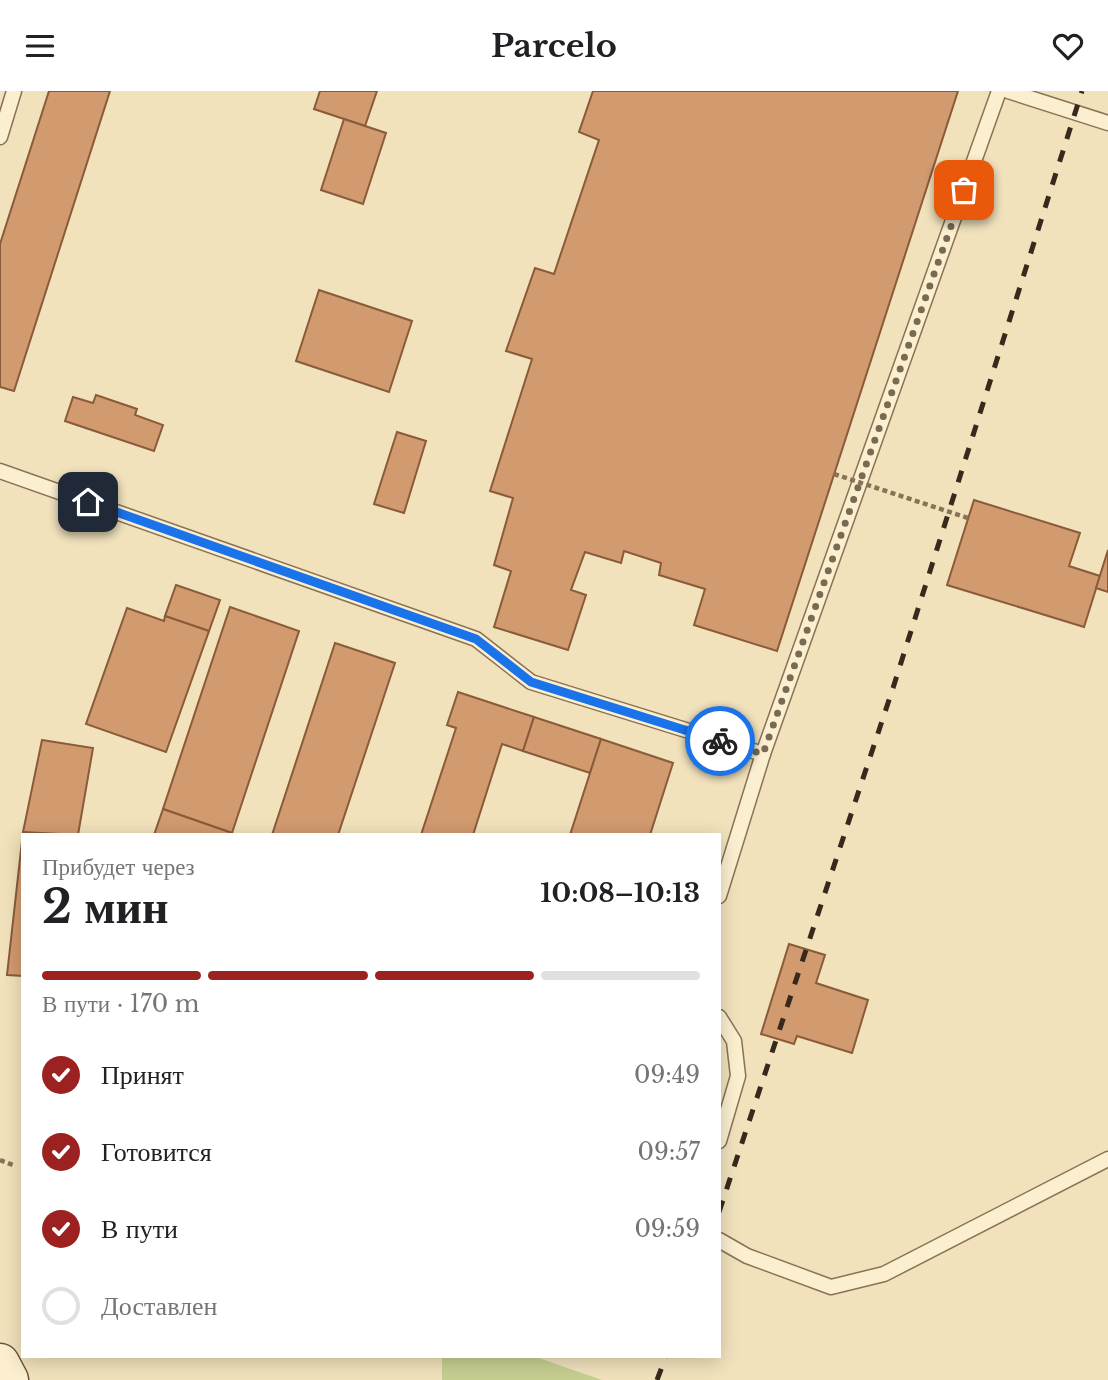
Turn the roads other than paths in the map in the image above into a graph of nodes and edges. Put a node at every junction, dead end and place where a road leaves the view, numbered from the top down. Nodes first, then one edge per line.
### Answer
1 (14, 91) edge
2 (999, 91) edge
3 (1008, 91) edge
4 (1108, 123) edge
5 (0, 137) edge
6 (0, 471) edge
7 (763, 754) junction
8 (721, 890) edge
9 (721, 1020) edge
10 (721, 1134) edge
11 (1108, 1159) edge
12 (721, 1241) edge
13 (0, 1363) edge
14 (9, 1380) edge

1 - 5 lane
2 - 7 lane
3 - 4 lane
6 - 7 lane
7 - 8 lane
9 - 10 lane
11 - 12 lane
13 - 14 street

